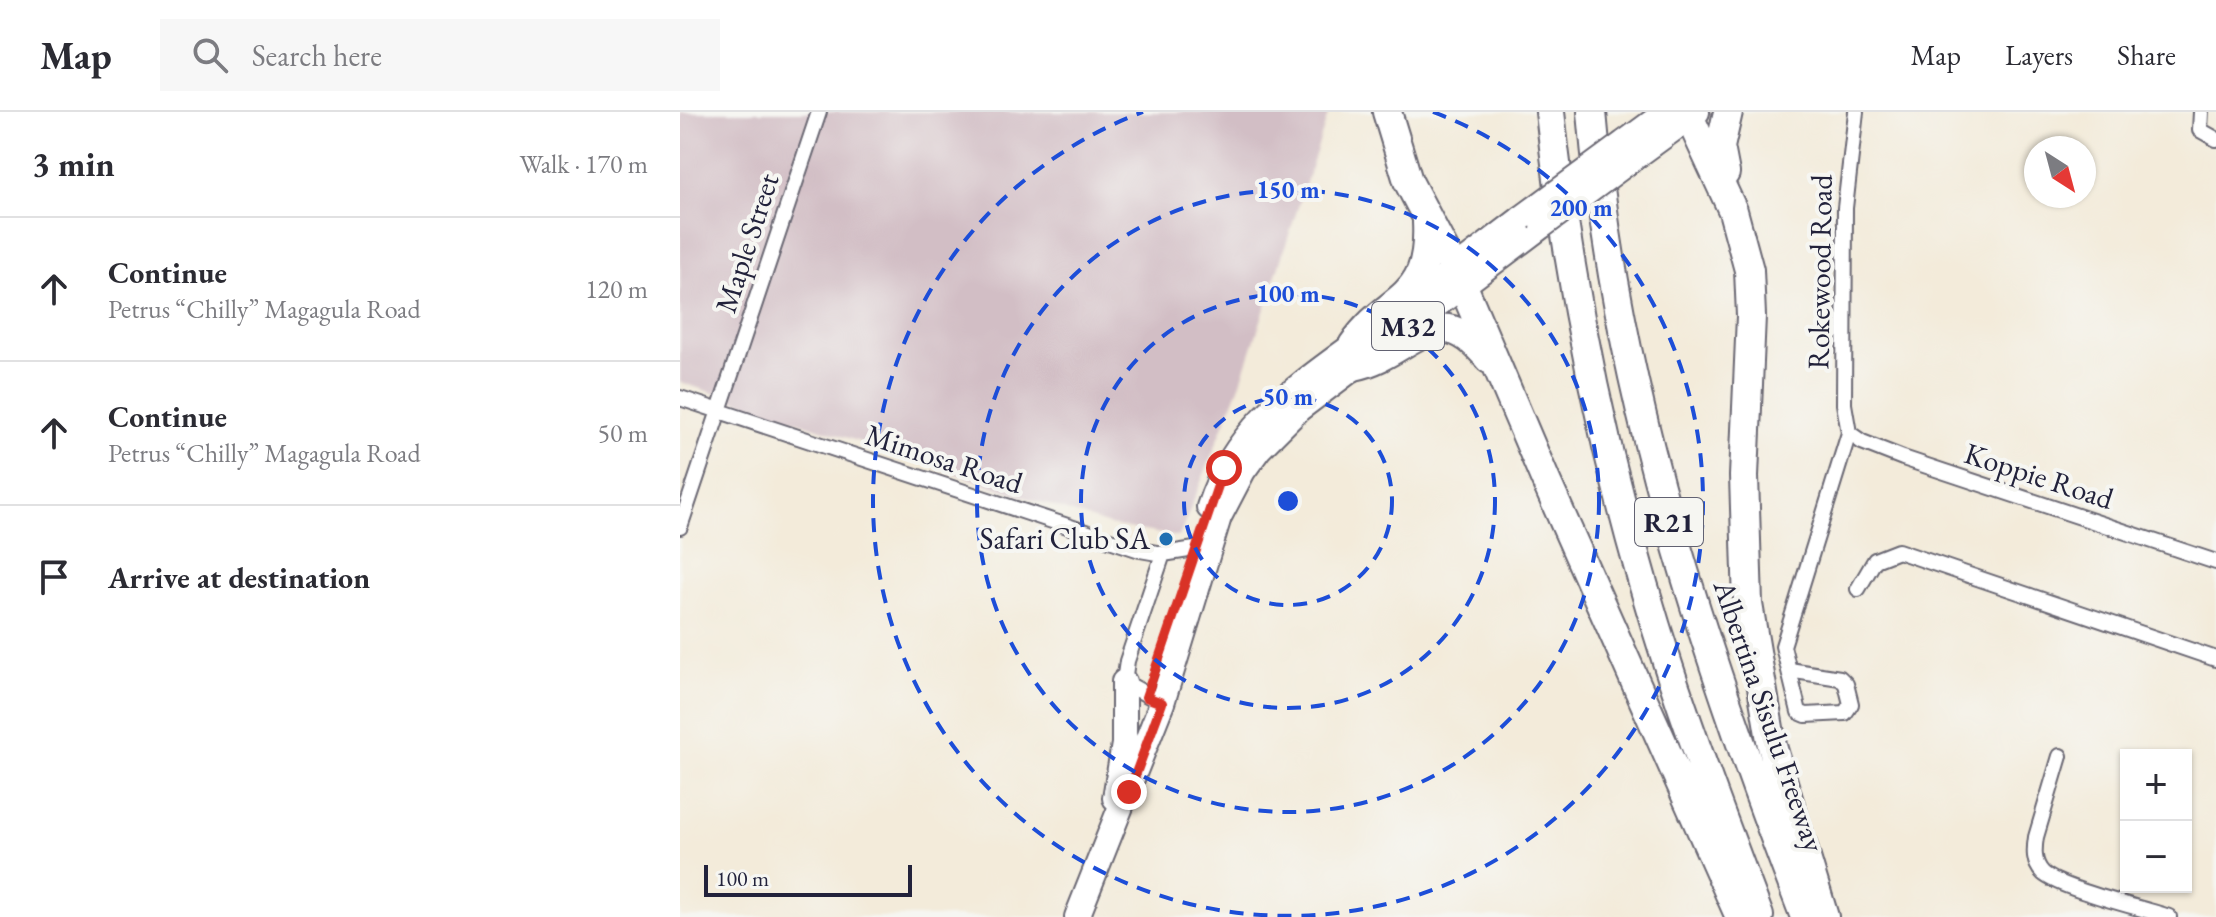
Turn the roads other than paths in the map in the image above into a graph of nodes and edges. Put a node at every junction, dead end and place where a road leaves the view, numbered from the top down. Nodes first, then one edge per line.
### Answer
1 (819, 112) edge
2 (1387, 112) edge
3 (1550, 112) edge
4 (1592, 112) edge
5 (1728, 112) edge
6 (1856, 112) edge
7 (2201, 112) edge
8 (1685, 113) edge
9 (2216, 139) edge
10 (1733, 211) junction
11 (1427, 221) junction
12 (1459, 278) junction
13 (1354, 356) junction
14 (1500, 372) junction
15 (680, 398) edge
16 (719, 411) junction
17 (1849, 433) junction
18 (680, 527) edge
19 (1195, 549) junction
20 (1163, 554) junction
21 (2216, 562) edge
22 (1858, 589) dead end
23 (2216, 659) edge
24 (1789, 670) junction
25 (1124, 682) junction
26 (1154, 700) junction
27 (2060, 756) dead end
28 (1115, 798) junction
29 (1085, 893) junction
30 (1077, 917) edge
31 (1740, 917) edge
32 (1759, 917) edge
33 (1805, 917) edge
34 (1824, 917) edge
35 (2169, 917) edge

1 - 16 street, Maple Street
2 - 11 highway
3 - 32 highway, R21
4 - 33 highway, Albertina Sisulu Freeway / R21
5 - 10 highway
6 - 17 street, Rokewood Road
7 - 9 street
8 - 10 highway
8 - 12 main road, M32, bridge
10 - 34 highway
11 - 12 highway
11 - 13 highway
12 - 13 main road, M32
12 - 14 highway
13 - 14 highway
13 - 19 main road, M32
13 - 26 main road, M32
14 - 31 highway
15 - 16 street, Mimosa Road
16 - 18 street, Maple Street
16 - 20 street, Mimosa Road
17 - 21 street, Koppie Road
17 - 24 street
19 - 20 street, Mimosa Road
19 - 26 main road, M32
20 - 25 street
22 - 23 street
24 - 24 street
25 - 26 street
25 - 28 main road
26 - 28 main road, M32
26 - 29 main road, M32
27 - 35 street
28 - 29 main road, M32
29 - 30 main road, M32

